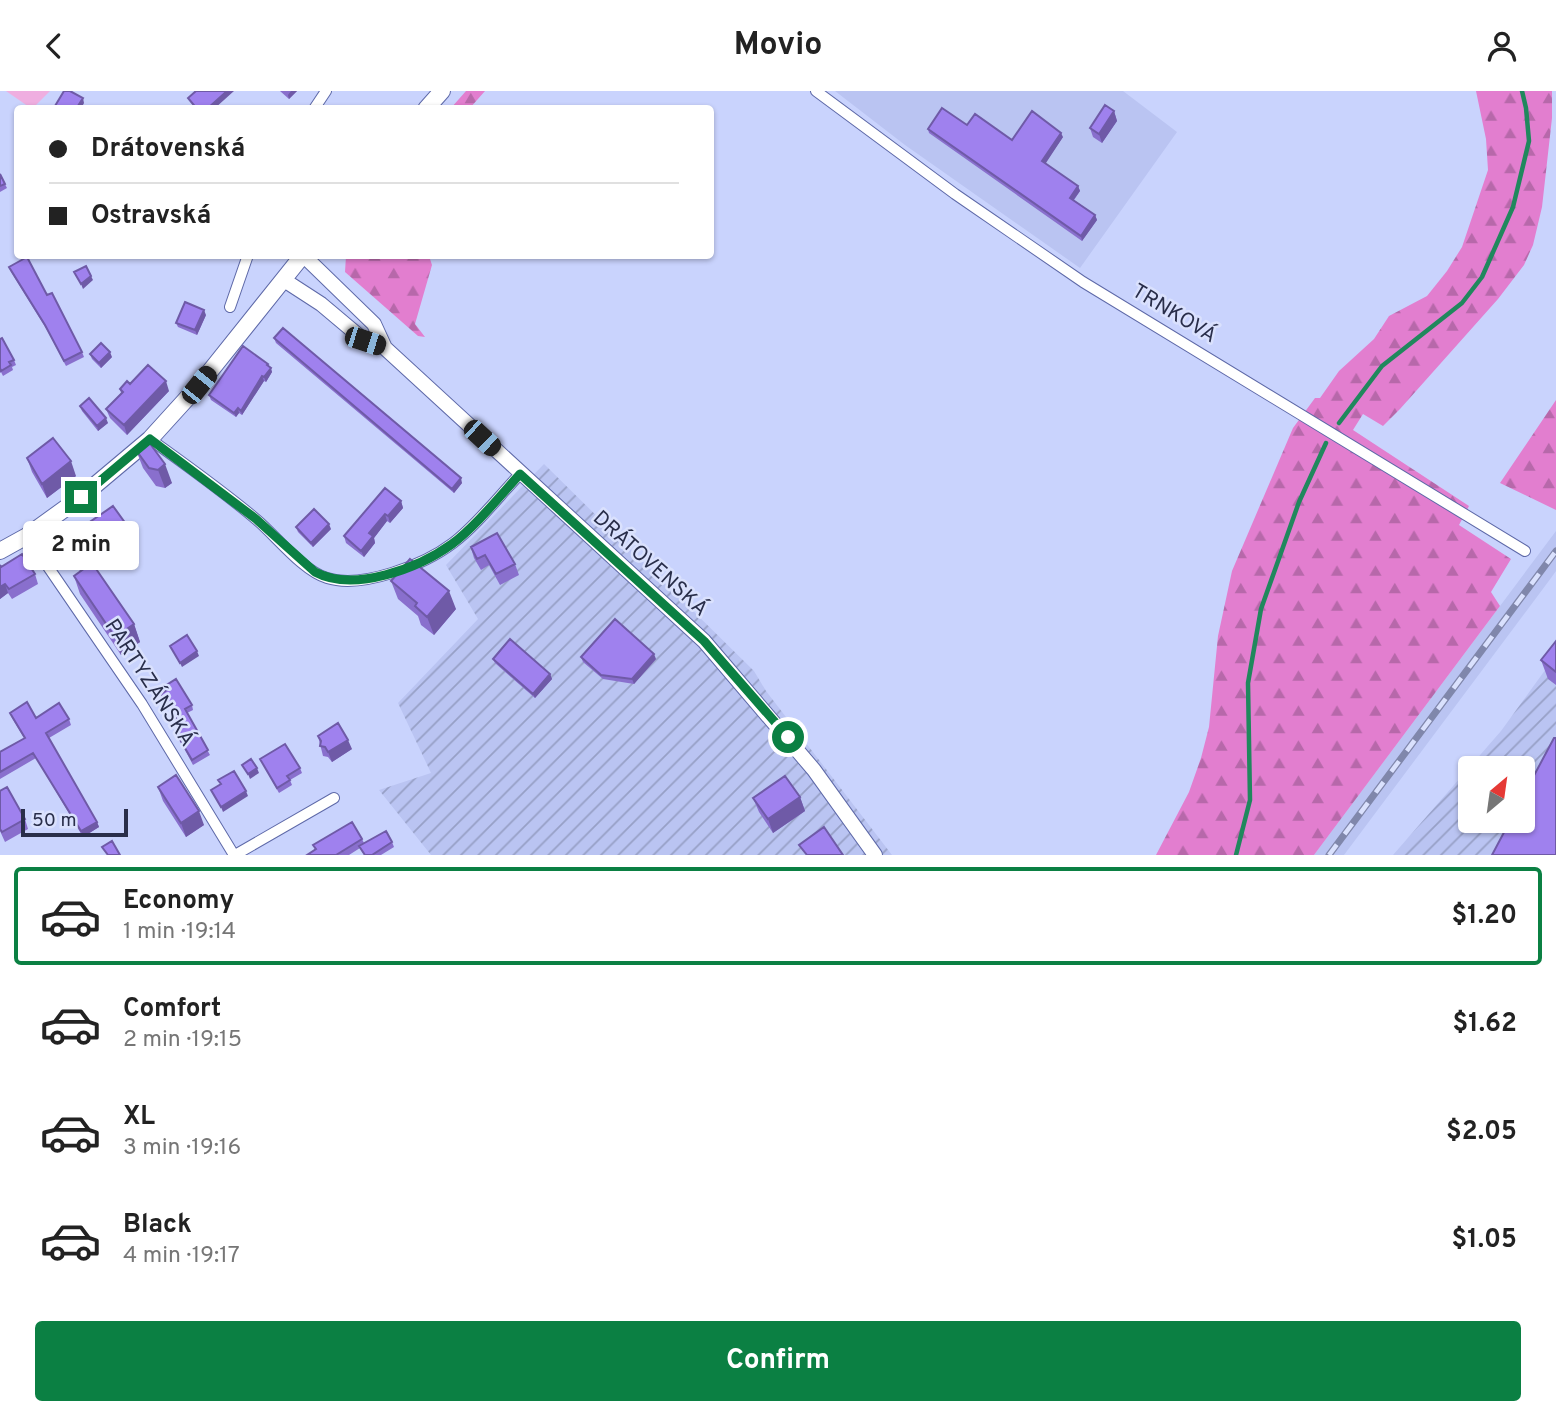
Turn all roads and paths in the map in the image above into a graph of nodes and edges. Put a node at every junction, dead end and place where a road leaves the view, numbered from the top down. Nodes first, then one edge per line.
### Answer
1 (442, 91) edge
2 (816, 91) edge
3 (430, 105) edge
4 (247, 259) edge
5 (300, 259) edge
6 (307, 259) edge
7 (284, 279) junction
8 (230, 307) dead end
9 (385, 348) junction
10 (150, 439) junction
11 (520, 474) junction
12 (27, 535) junction
13 (0, 551) edge
14 (1525, 551) dead end
15 (334, 798) dead end
16 (234, 855) edge
17 (875, 855) edge

1 - 3 main road
2 - 14 street, TRNKOVÁ
4 - 8 street
5 - 7 main road
6 - 9 street, DRÁTOVENSKÁ
7 - 9 street, DRÁTOVENSKÁ
7 - 10 main road
9 - 11 street, DRÁTOVENSKÁ
10 - 11 street
10 - 12 main road
11 - 17 street, DRÁTOVENSKÁ
12 - 13 main road
12 - 16 street, PARTYZÁNSKÁ
15 - 16 street, PARTYZÁNSKÁ

